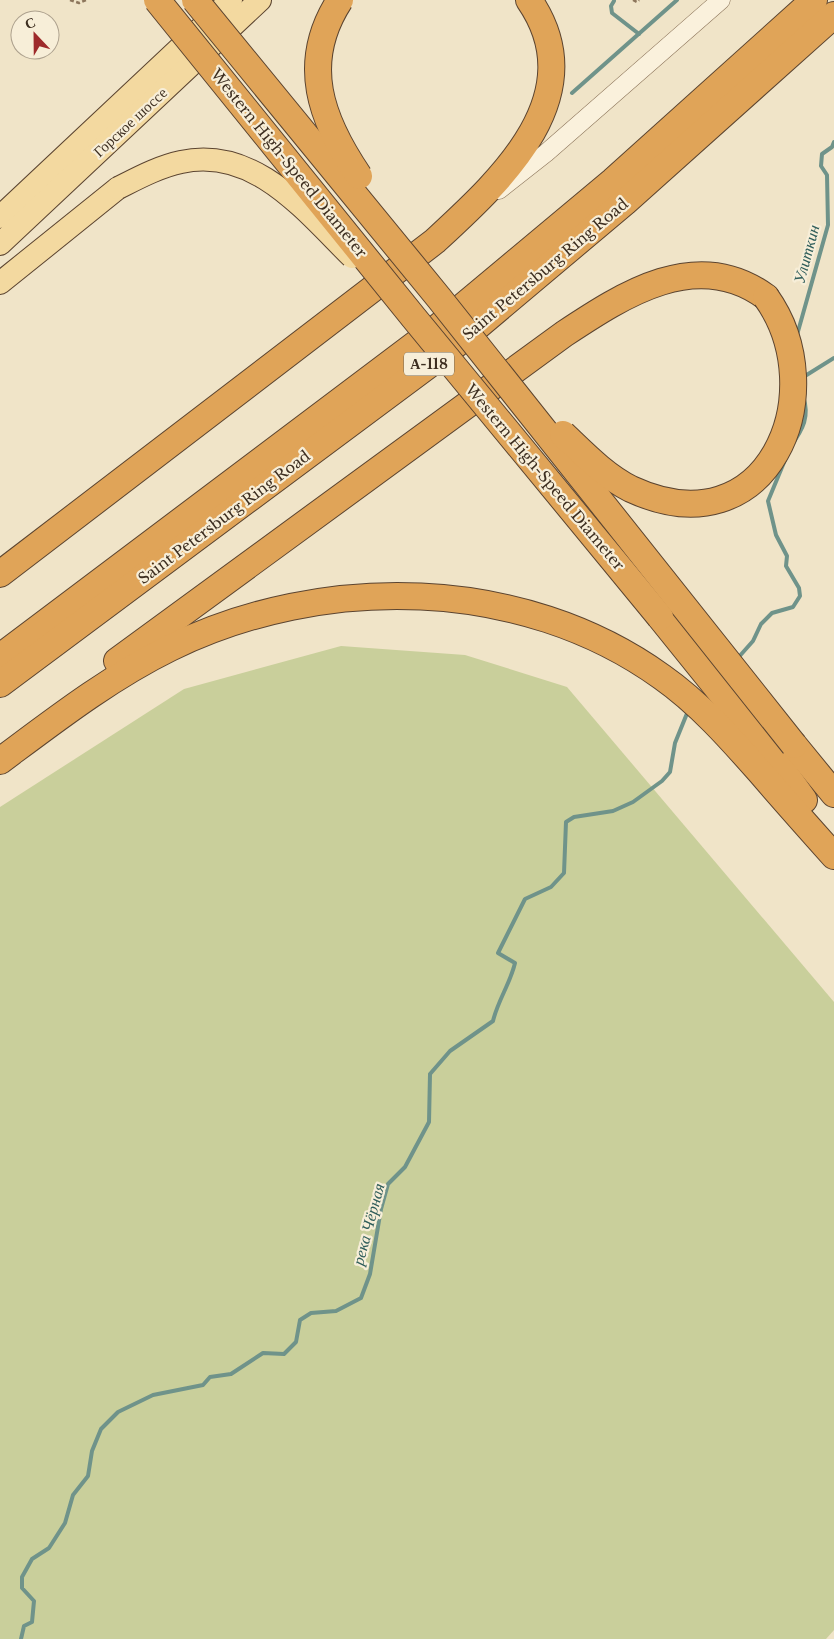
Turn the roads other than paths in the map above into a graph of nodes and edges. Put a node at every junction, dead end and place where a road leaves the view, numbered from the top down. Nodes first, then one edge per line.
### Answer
1 (157, 0) edge
2 (195, 0) edge
3 (231, 0) edge
4 (260, 0) edge
5 (340, 0) edge
6 (529, 0) edge
7 (721, 0) edge
8 (814, 0) edge
9 (834, 16) edge
10 (0, 217) edge
11 (435, 241) junction
12 (0, 244) edge
13 (0, 283) edge
14 (439, 298) junction
15 (414, 318) junction
16 (486, 359) junction
17 (0, 574) edge
18 (0, 657) edge
19 (0, 684) edge
20 (0, 747) edge
21 (776, 759) junction
22 (0, 761) edge
23 (834, 794) edge
24 (834, 841) edge
25 (834, 856) edge

1 - 15 highway, Western High-Speed Diameter, bridge
2 - 14 highway, Western High-Speed Diameter, bridge
3 - 10 main road, Горское шоссе
4 - 12 main road, Горское шоссе
5 - 14 highway, bridge
6 - 11 highway
7 - 11 street
8 - 18 highway, Saint Petersburg Ring Road / А-118
9 - 19 highway, Saint Petersburg Ring Road / А-118
11 - 17 highway
13 - 15 main road, bridge
14 - 16 highway, Western High-Speed Diameter, bridge
15 - 21 highway, Western High-Speed Diameter, bridge
16 - 20 highway, bridge
16 - 21 highway, Western High-Speed Diameter, bridge
21 - 22 highway
21 - 23 highway, Western High-Speed Diameter
21 - 24 highway, Western High-Speed Diameter
21 - 25 highway

